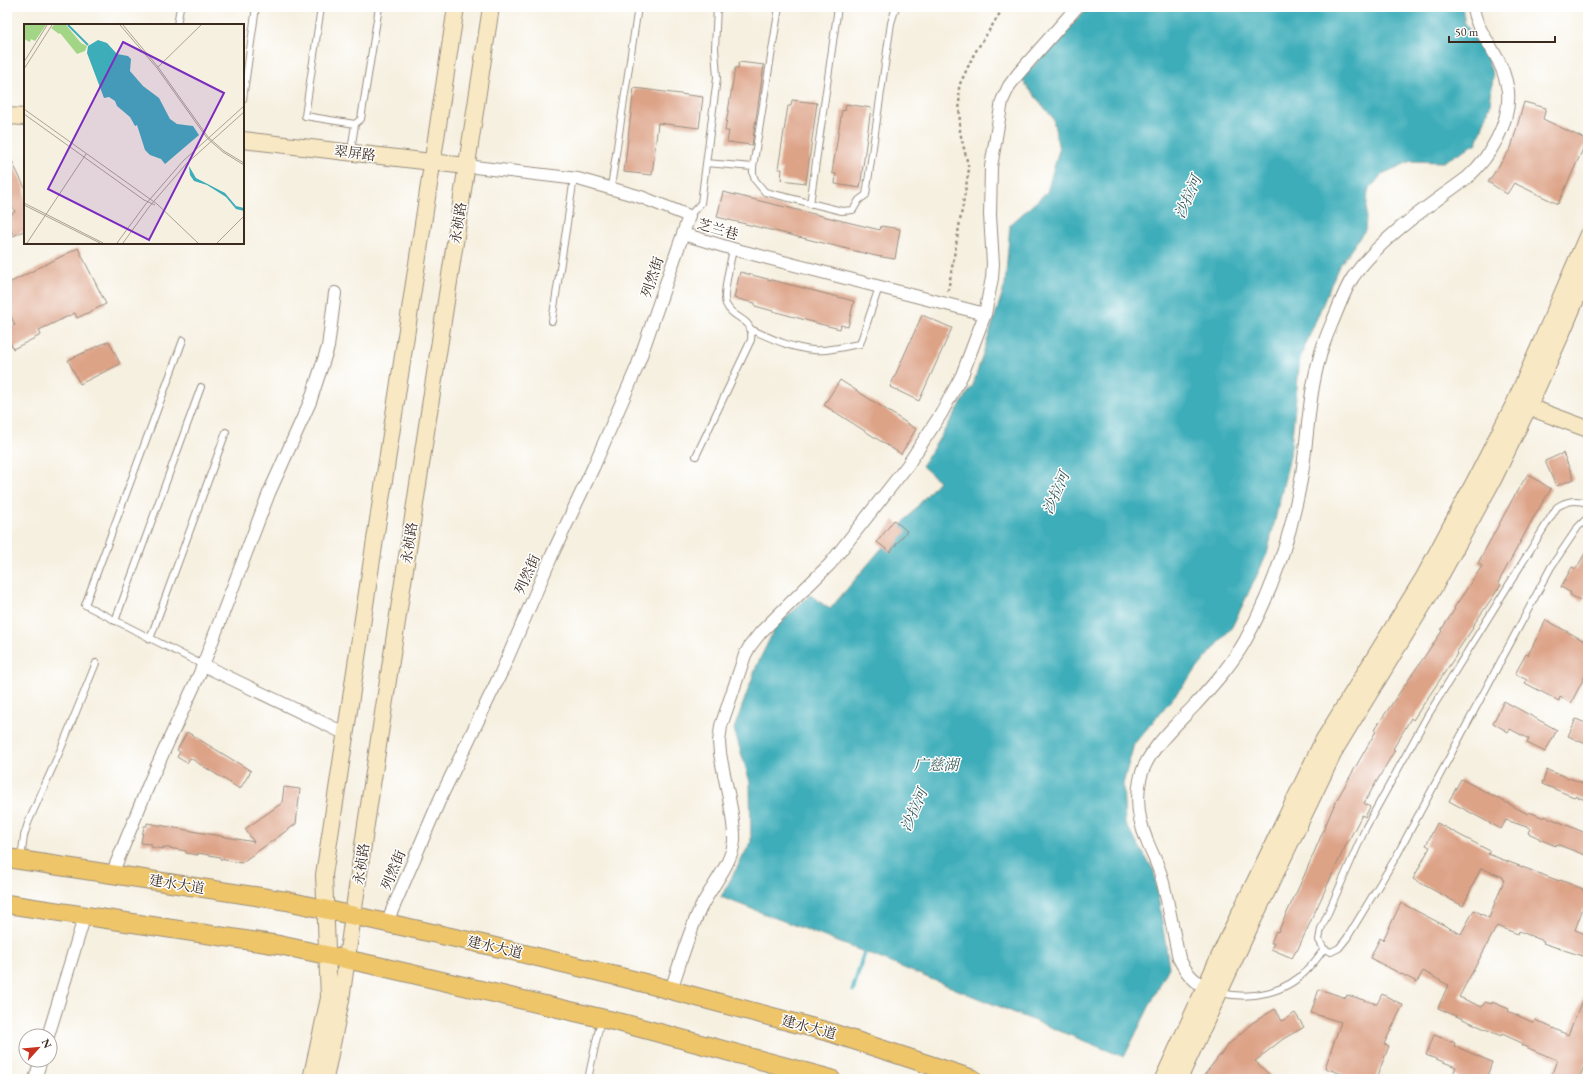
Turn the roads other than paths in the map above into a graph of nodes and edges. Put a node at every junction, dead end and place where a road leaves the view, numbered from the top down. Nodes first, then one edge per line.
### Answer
1 (180, 7) edge
2 (256, 7) edge
3 (321, 7) edge
4 (378, 7) edge
5 (456, 7) edge
6 (490, 7) edge
7 (638, 7) edge
8 (717, 7) edge
9 (779, 7) edge
10 (838, 7) edge
11 (896, 7) edge
12 (1077, 7) edge
13 (1473, 7) edge
14 (177, 24) edge
15 (244, 92) edge
16 (7, 116) edge
17 (24, 117) edge
18 (355, 124) junction
19 (244, 140) edge
20 (351, 152) junction
21 (433, 162) junction
22 (706, 163) junction
23 (466, 166) junction
24 (753, 167) junction
25 (574, 178) junction
26 (611, 187) junction
27 (810, 204) junction
28 (689, 216) junction
29 (683, 234) junction
30 (1588, 234) edge
31 (733, 249) junction
32 (1588, 271) edge
33 (879, 287) junction
34 (335, 294) dead end
35 (985, 314) junction
36 (552, 321) dead end
37 (750, 329) junction
38 (183, 340) dead end
39 (201, 387) dead end
40 (1521, 404) junction
41 (1588, 429) edge
42 (226, 432) dead end
43 (696, 456) dead end
44 (1588, 503) edge
45 (1588, 517) edge
46 (115, 621) junction
47 (150, 639) junction
48 (96, 663) dead end
49 (202, 665) junction
50 (346, 734) junction
51 (14, 859) edge
52 (112, 874) junction
53 (7, 904) edge
54 (326, 909) junction
55 (85, 915) junction
56 (353, 915) junction
57 (387, 922) junction
58 (1324, 950) junction
59 (327, 955) junction
60 (347, 959) junction
61 (671, 990) junction
62 (1212, 990) junction
63 (602, 1018) junction
64 (50, 1028) edge
65 (38, 1068) edge
66 (35, 1079) edge
67 (312, 1079) edge
68 (324, 1079) edge
69 (588, 1079) edge
70 (831, 1079) edge
71 (973, 1079) edge
72 (1163, 1079) edge
73 (1179, 1079) edge

1 - 14 lane
2 - 15 lane
3 - 18 lane
4 - 18 lane
5 - 21 main road
6 - 23 main road, 永祯路
7 - 26 lane
8 - 22 lane
9 - 24 lane
10 - 27 lane
11 - 27 lane
12 - 35 street
13 - 62 street
16 - 17 main road
18 - 20 lane
19 - 20 main road, 翠屏路
20 - 21 main road, 翠屏路
21 - 23 main road, 翠屏路
21 - 50 main road
22 - 24 lane
22 - 28 lane
23 - 25 street, 芝兰巷
23 - 56 main road, 永祯路
24 - 27 lane
25 - 26 street, 芝兰巷
25 - 36 lane
26 - 28 street, 芝兰巷
28 - 29 street, 芝兰巷
29 - 31 street, 芝兰巷
29 - 57 street, 列然街
30 - 40 main road
31 - 33 street, 芝兰巷
31 - 37 lane
32 - 40 main road
33 - 35 street, 芝兰巷
33 - 37 lane
34 - 49 street
35 - 61 street
37 - 43 lane
38 - 46 lane
39 - 46 lane
40 - 41 main road
40 - 62 main road
42 - 47 lane
44 - 58 lane
45 - 58 lane
46 - 47 lane
47 - 49 lane
48 - 51 lane
49 - 50 street
49 - 52 street
50 - 54 main road
51 - 52 main road, 建水大道
52 - 54 main road, 建水大道
53 - 55 main road
54 - 56 main road, 建水大道
54 - 59 main road
55 - 59 main road
55 - 64 street
56 - 57 main road, 建水大道
56 - 60 main road, 永祯路
57 - 61 main road, 建水大道
58 - 62 lane
59 - 60 main road
59 - 67 main road
60 - 63 main road
60 - 68 main road, 永祯路
61 - 71 main road, 建水大道
62 - 72 main road
62 - 73 main road
63 - 69 lane
63 - 70 main road
65 - 66 street

